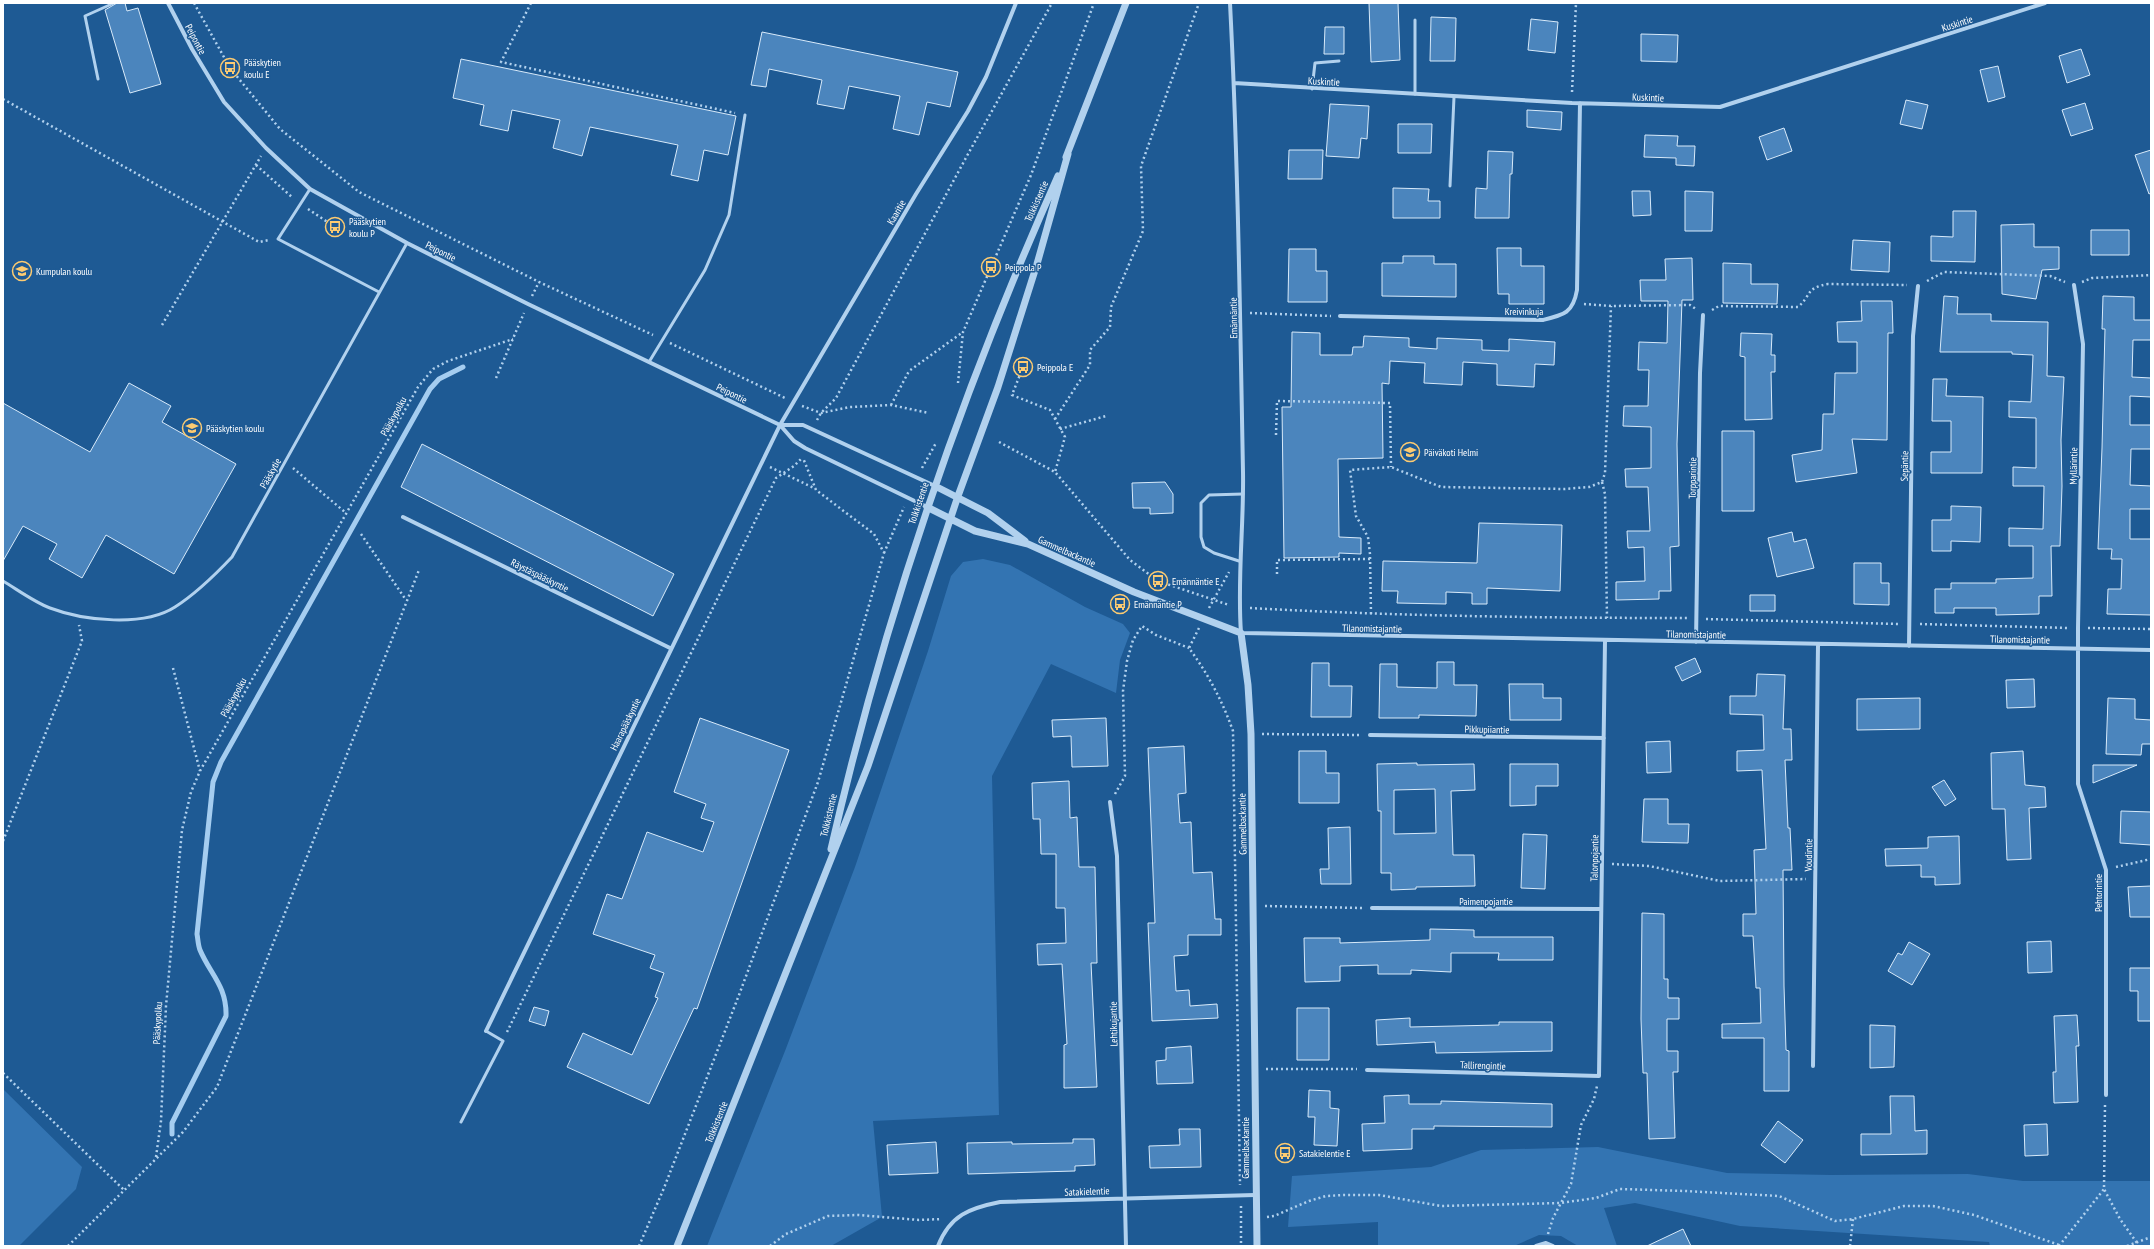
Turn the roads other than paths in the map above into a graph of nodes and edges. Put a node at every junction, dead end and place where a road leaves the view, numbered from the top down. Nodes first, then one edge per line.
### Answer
1 (114, 3) edge
2 (168, 3) edge
3 (1016, 3) edge
4 (1126, 3) edge
5 (1230, 3) edge
6 (2046, 3) edge
7 (1415, 20) dead end
8 (1339, 61) dead end
9 (98, 79) dead end
10 (1234, 83) junction
11 (1312, 89) junction
12 (1414, 94) junction
13 (1454, 97) junction
14 (1580, 103) junction
15 (745, 115) road end
16 (1068, 154) junction
17 (1450, 186) dead end
18 (310, 189) junction
19 (407, 243) junction
20 (2074, 285) road end
21 (1918, 286) road end
22 (380, 292) junction
23 (1703, 314) road end
24 (1340, 316) road end
25 (649, 362) junction
26 (780, 425) junction
27 (935, 486) junction
28 (1243, 494) junction
29 (958, 496) junction
30 (927, 507) junction
31 (403, 517) dead end
32 (951, 519) junction
33 (1028, 544) junction
34 (1239, 561) junction
35 (3, 581) edge
36 (1241, 633) junction
37 (1605, 641) junction
38 (1696, 642) junction
39 (1818, 645) junction
40 (1909, 646) junction
41 (670, 648) junction
42 (2078, 648) junction
43 (2151, 650) edge
44 (1370, 735) road end
45 (1604, 738) junction
46 (1110, 802) road end
47 (826, 872) junction
48 (1372, 908) road end
49 (1600, 909) junction
50 (486, 1031) joint
51 (1813, 1066) dead end
52 (1367, 1070) road end
53 (1599, 1076) joint
54 (2106, 1095) road end
55 (461, 1122) dead end
56 (1255, 1195) junction
57 (1125, 1198) junction
58 (677, 1246) edge
59 (938, 1246) edge
60 (1126, 1246) edge
61 (1257, 1246) edge
62 (1536, 1246) edge
63 (1553, 1246) edge

1 - 9 lane
2 - 18 street, Peipontie
3 - 26 street, Kaaritie
4 - 16 street, Tolkkistentie
5 - 10 street, Emännäntie
6 - 14 street, Kuskintie
7 - 12 lane
8 - 11 lane
10 - 11 street, Kuskintie
10 - 28 street, Emännäntie
11 - 12 street, Kuskintie
12 - 13 street, Kuskintie
13 - 14 street, Kuskintie
13 - 17 lane
14 - 24 street, Kreivinkuja
15 - 25 lane
16 - 27 street, Tolkkistentie
16 - 29 street, Tolkkistentie
18 - 19 street, Peipontie
18 - 22 lane
19 - 22 lane, Pääskytie
19 - 25 street, Peipontie
20 - 42 street, Myllärintie
21 - 40 street, Sepäntie
22 - 35 lane, Pääskytie
23 - 38 street, Torpparintie
25 - 26 street, Peipontie
26 - 27 street, Peipontie
26 - 30 street, Peipontie
26 - 41 street, Haarapääskyntie
27 - 29 street, Gammelbackantie
27 - 30 street, Tolkkistentie
28 - 34 street, Emännäntie
28 - 34 lane
29 - 32 street, Tolkkistentie
29 - 33 street, Gammelbackantie
30 - 32 street, Gammelbackantie
30 - 47 street, Tolkkistentie
31 - 41 street, Räystäspääskyntie
32 - 33 street, Gammelbackantie
32 - 47 street, Tolkkistentie
33 - 36 street, Gammelbackantie
34 - 36 street, Emännäntie
36 - 37 street, Tilanomistajantie
36 - 56 street, Gammelbackantie
37 - 38 street, Tilanomistajantie
37 - 45 street, Talonpojantie
38 - 39 street, Tilanomistajantie
39 - 40 street, Tilanomistajantie
39 - 51 street, Voudintie
40 - 42 street, Tilanomistajantie
41 - 50 street, Haarapääskyntie
42 - 43 street, Tilanomistajantie
42 - 54 street, Pehtorintie
44 - 45 street, Pikkupiiantie
45 - 49 street, Talonpojantie
46 - 57 street, Lehtikujantie
47 - 58 street, Tolkkistentie
48 - 49 street, Paimenpojantie
49 - 53 street, Talonpojantie
50 - 55 lane
52 - 53 street, Tallirengintie
56 - 57 street, Satakielentie
56 - 61 street, Gammelbackantie
57 - 59 street, Satakielentie
57 - 60 street, Lehtikujantie
62 - 63 street

